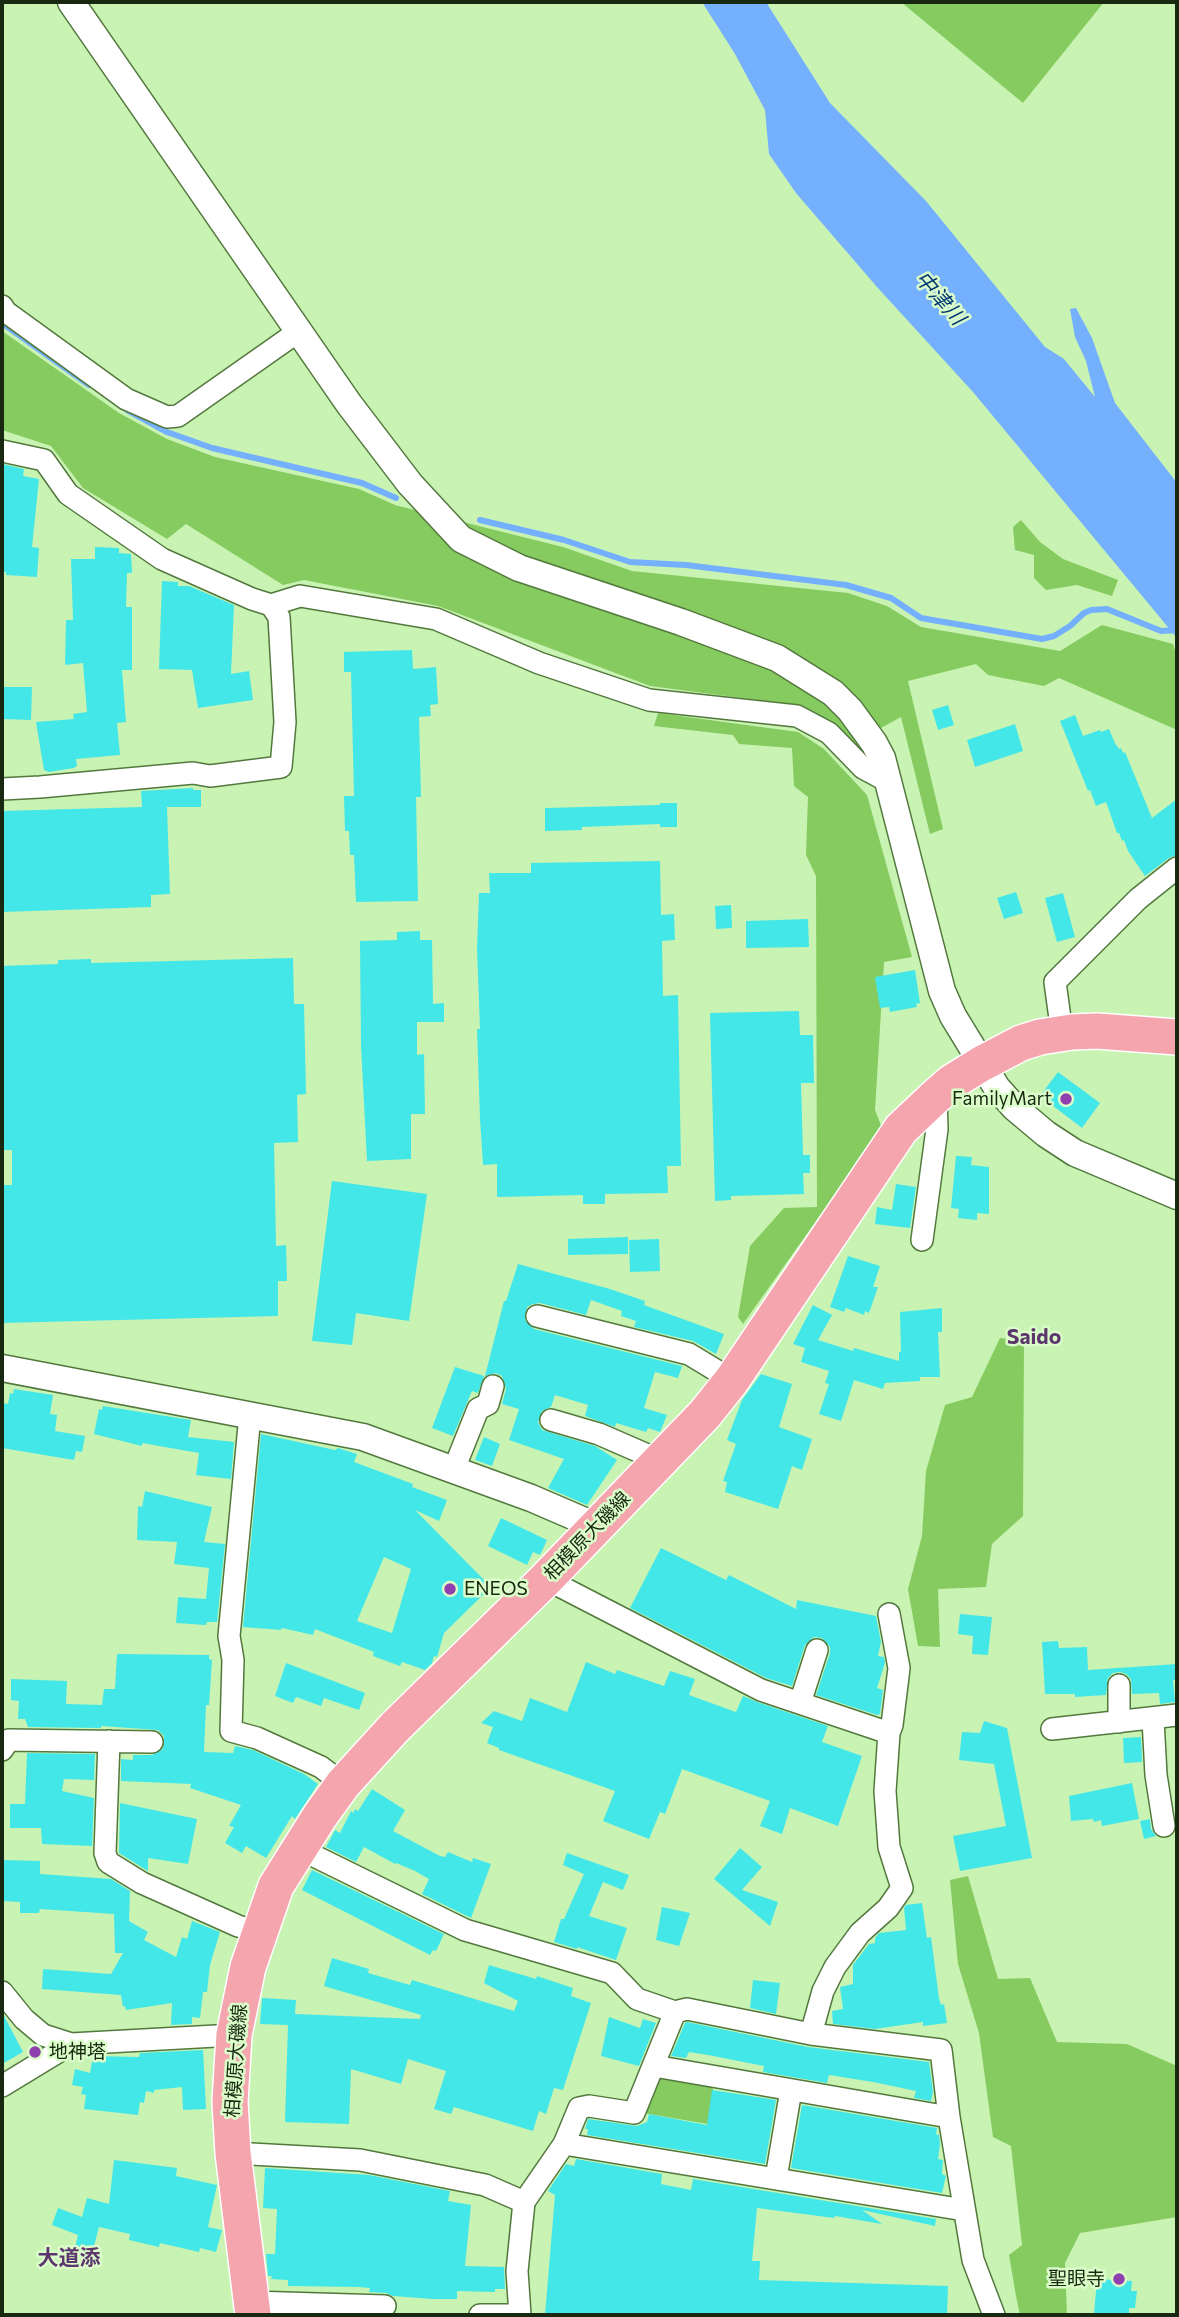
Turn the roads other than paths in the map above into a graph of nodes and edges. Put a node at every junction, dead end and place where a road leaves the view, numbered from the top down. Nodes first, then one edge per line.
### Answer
1 (71, 2) edge
2 (2, 306) edge
3 (299, 331) junction
4 (2, 452) edge
5 (271, 605) junction
6 (889, 782) junction
7 (2, 789) edge
8 (1177, 868) edge
9 (1062, 1033) junction
10 (1177, 1037) edge
11 (981, 1064) junction
12 (936, 1096) junction
13 (1177, 1196) edge
14 (922, 1240) dead end
15 (537, 1316) dead end
16 (2, 1368) edge
17 (732, 1380) junction
18 (493, 1386) dead end
19 (250, 1415) junction
20 (564, 1418) dead end
21 (660, 1461) junction
22 (454, 1469) junction
23 (596, 1526) junction
24 (546, 1579) junction
25 (889, 1614) dead end
26 (817, 1650) dead end
27 (1119, 1685) dead end
28 (800, 1703) junction
29 (1177, 1715) edge
30 (1153, 1719) junction
31 (1119, 1722) junction
32 (1052, 1729) dead end
33 (889, 1733) junction
34 (109, 1741) junction
35 (152, 1742) dead end
36 (2, 1751) edge
37 (343, 1784) junction
38 (1164, 1826) dead end
39 (300, 1849) junction
40 (259, 1932) junction
41 (2, 1992) edge
42 (676, 2012) junction
43 (811, 2034) junction
44 (234, 2035) junction
45 (71, 2044) junction
46 (654, 2066) junction
47 (2, 2086) edge
48 (791, 2090) junction
49 (949, 2116) junction
50 (564, 2144) junction
51 (233, 2153) junction
52 (776, 2178) junction
53 (524, 2202) junction
54 (964, 2210) junction
55 (385, 2306) dead end
56 (252, 2309) edge
57 (480, 2315) edge
58 (520, 2315) edge
59 (994, 2315) edge

1 - 3 street
2 - 3 street
3 - 6 street
4 - 5 street
5 - 6 street
5 - 7 street
6 - 11 street
8 - 9 street
9 - 10 main road, 相模原大磯線
9 - 11 main road, 相模原大磯線
11 - 12 main road, 相模原大磯線
11 - 13 street
12 - 14 street
12 - 17 main road, 相模原大磯線
15 - 17 street
16 - 19 street
17 - 21 main road, 相模原大磯線
18 - 22 street
19 - 22 street
19 - 37 street
20 - 21 street
21 - 23 main road, 相模原大磯線
22 - 23 street
23 - 24 main road, 相模原大磯線
24 - 28 street
24 - 37 main road, 相模原大磯線
25 - 33 street
26 - 28 street
27 - 31 street
28 - 33 street
29 - 30 street
30 - 31 street
30 - 38 street
31 - 32 street
33 - 43 street
34 - 35 street
34 - 36 street
34 - 40 street
37 - 39 main road, 相模原大磯線
39 - 40 main road, 相模原大磯線
39 - 42 street
40 - 44 main road, 相模原大磯線
41 - 45 street
42 - 43 street
42 - 46 street
43 - 49 street
44 - 45 street
44 - 51 main road, 相模原大磯線
45 - 47 street
46 - 48 street
46 - 50 street
48 - 49 street
48 - 52 street
49 - 54 street
50 - 52 street
50 - 53 street
51 - 53 street
51 - 56 main road, 相模原大磯線
52 - 54 street
53 - 58 street
54 - 59 street
55 - 56 street
57 - 58 street

